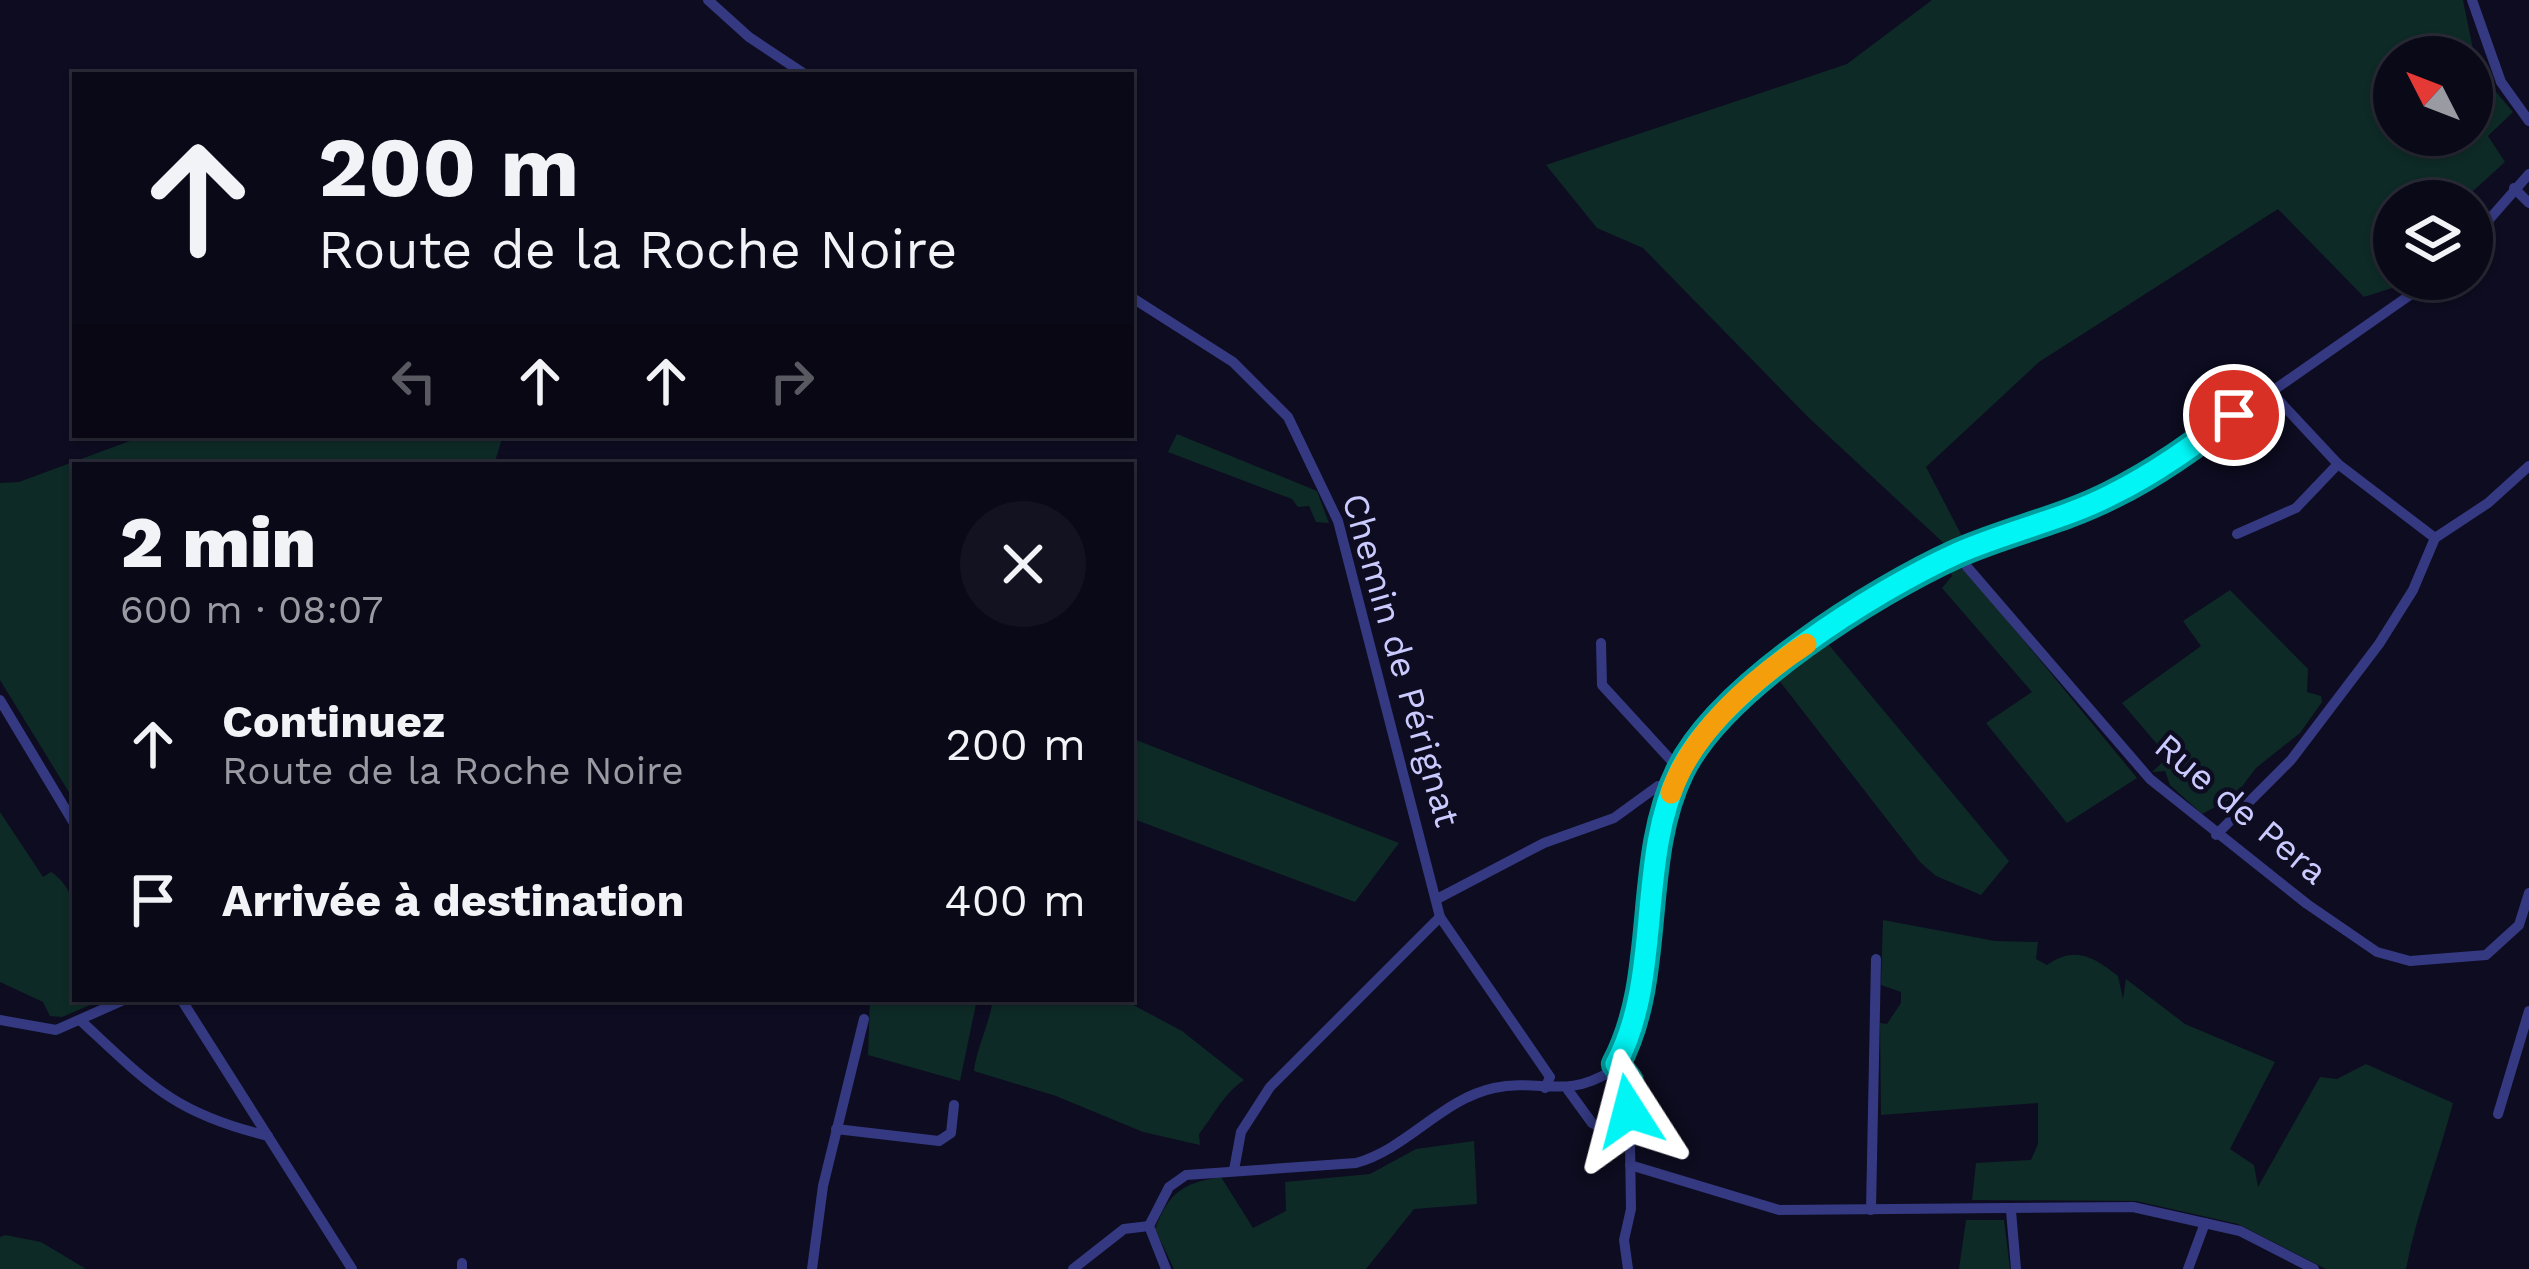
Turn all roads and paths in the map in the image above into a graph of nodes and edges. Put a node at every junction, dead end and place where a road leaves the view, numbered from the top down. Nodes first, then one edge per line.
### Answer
1 (709, 0) edge
2 (2472, 0) edge
3 (801, 72) edge
4 (2529, 121) edge
5 (2529, 174) edge
6 (2514, 188) junction
7 (2529, 203) edge
8 (2493, 213) edge
9 (1134, 299) edge
10 (2402, 300) edge
11 (2269, 390) junction
12 (2338, 464) junction
13 (2529, 466) edge
14 (2237, 534) dead end
15 (2435, 538) junction
16 (1956, 554) junction
17 (1601, 643) dead end
18 (0, 700) edge
19 (1680, 770) junction
20 (1673, 787) junction
21 (72, 820) edge
22 (2216, 835) junction
23 (2529, 893) edge
24 (1437, 899) junction
25 (1440, 917) junction
26 (1876, 959) dead end
27 (119, 1002) edge
28 (183, 1002) edge
29 (2529, 1011) edge
30 (864, 1019) dead end
31 (0, 1020) edge
32 (80, 1020) junction
33 (2527, 1029) edge
34 (1616, 1064) junction
35 (1545, 1088) junction
36 (1568, 1090) junction
37 (954, 1105) dead end
38 (2498, 1114) dead end
39 (836, 1129) junction
40 (268, 1136) junction
41 (1628, 1141) junction
42 (1630, 1165) junction
43 (1234, 1170) junction
44 (1871, 1210) junction
45 (2011, 1211) junction
46 (2206, 1223) junction
47 (1149, 1226) junction
48 (352, 1269) edge
49 (812, 1269) edge
50 (1073, 1269) edge
51 (1166, 1269) edge
52 (1628, 1269) edge
53 (2016, 1269) edge
54 (2188, 1269) edge
55 (2314, 1269) edge

1 - 3 street
2 - 4 street
5 - 6 street
6 - 7 street
6 - 8 street
9 - 24 street, Chemin de Pérignat
10 - 11 street
11 - 12 street
11 - 16 street
12 - 14 street
12 - 15 street
13 - 15 street
15 - 22 street
16 - 19 street
16 - 22 street, Rue de Pera
17 - 19 street
18 - 21 street
19 - 20 street
20 - 24 street
20 - 34 street
22 - 23 street, Rue de Pera
24 - 25 street, Chemin de Pérignat
25 - 35 street, Chemin de Pérignat
25 - 43 street
26 - 44 street
27 - 32 street
28 - 40 street
29 - 33 street
30 - 39 street
31 - 32 street
32 - 40 street
33 - 38 street
34 - 36 street
34 - 41 street
35 - 36 street
35 - 43 street
36 - 41 street
37 - 39 street
39 - 49 street
40 - 48 street
41 - 42 street
42 - 44 street
42 - 52 street
43 - 47 street
44 - 45 street
45 - 46 street
45 - 53 street
46 - 54 street
46 - 55 street
47 - 50 street
47 - 51 street

